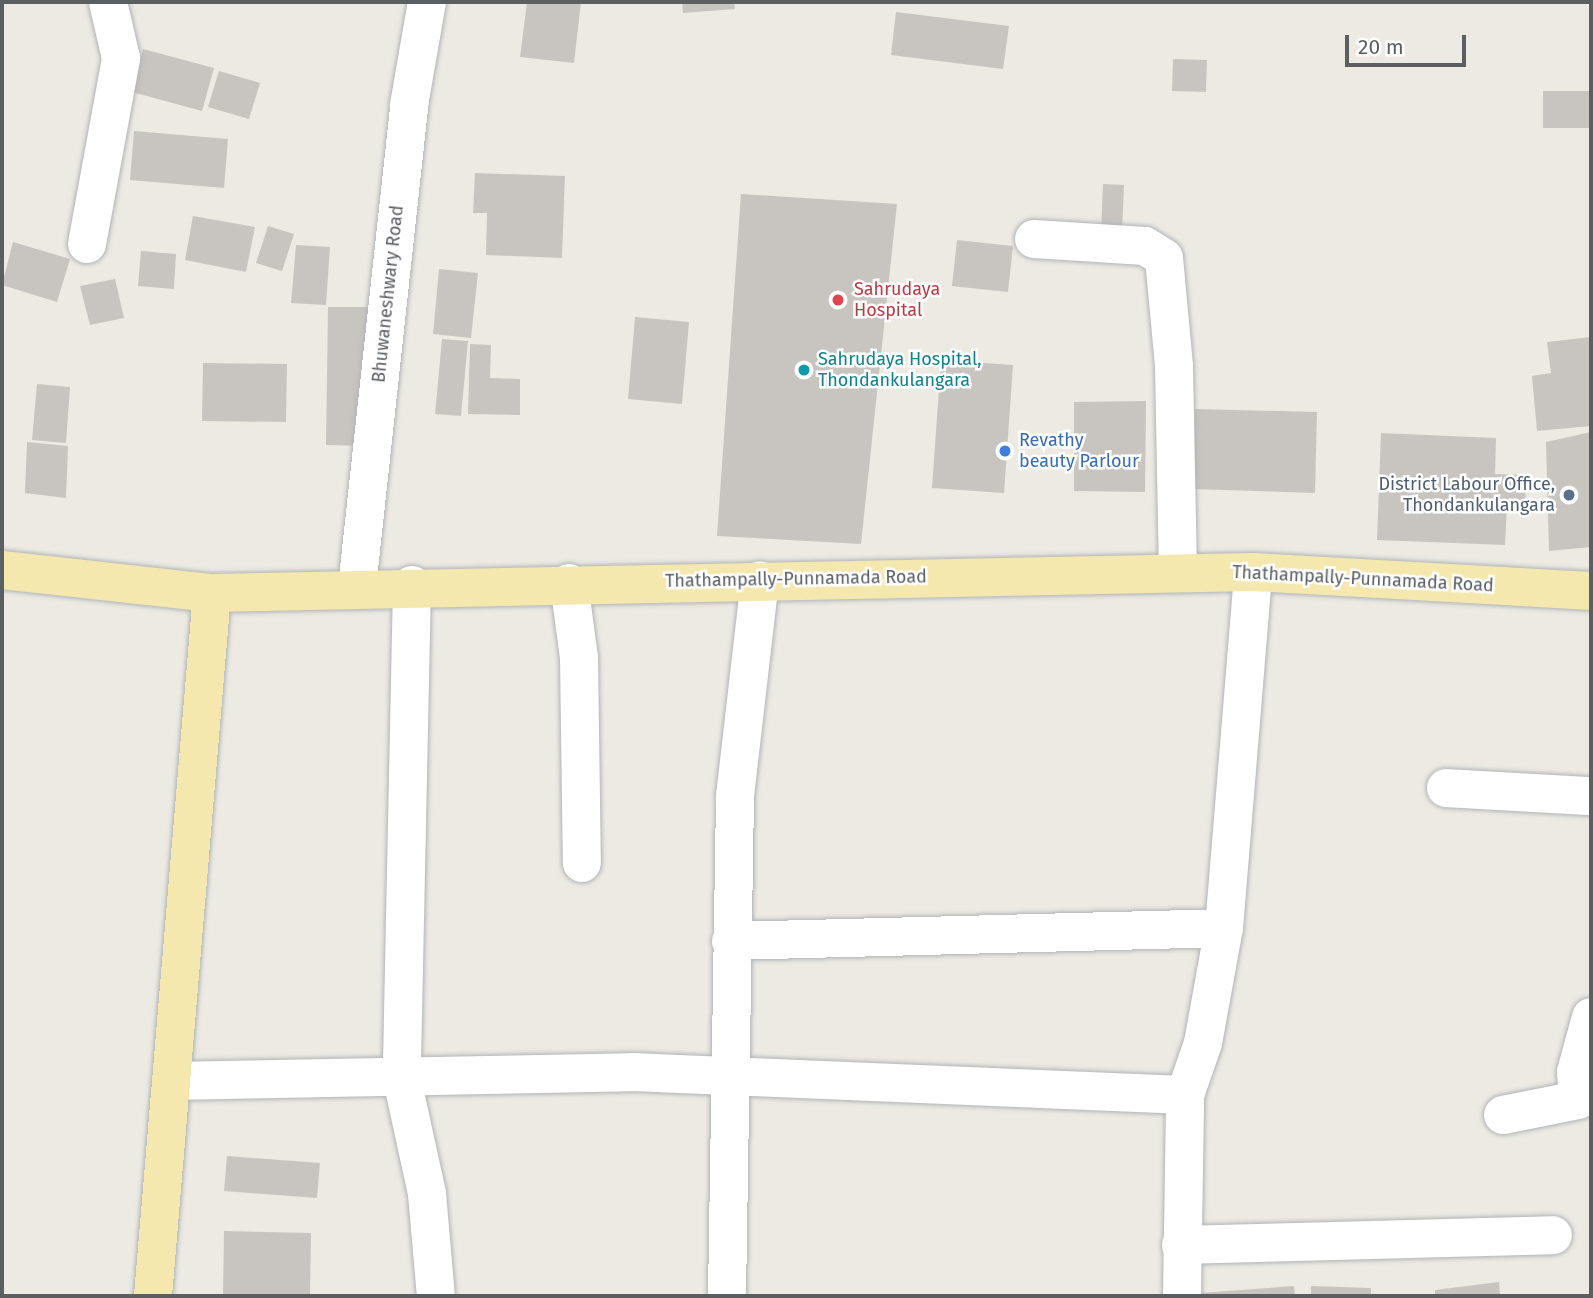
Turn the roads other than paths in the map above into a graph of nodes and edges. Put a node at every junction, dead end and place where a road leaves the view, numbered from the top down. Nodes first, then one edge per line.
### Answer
1 (108, 2) edge
2 (427, 2) edge
3 (1034, 239) dead end
4 (87, 244) dead end
5 (2, 570) edge
6 (1253, 572) junction
7 (1178, 573) junction
8 (760, 580) junction
9 (569, 583) junction
10 (412, 585) junction
11 (356, 587) junction
12 (1591, 591) edge
13 (212, 593) junction
14 (1446, 788) dead end
15 (1591, 796) edge
16 (582, 863) dead end
17 (1224, 929) junction
18 (731, 941) junction
19 (1591, 1017) edge
20 (731, 1076) junction
21 (402, 1079) junction
22 (171, 1081) junction
23 (1185, 1095) junction
24 (1503, 1115) dead end
25 (1553, 1235) dead end
26 (1181, 1245) junction
27 (153, 1296) edge
28 (436, 1296) edge
29 (727, 1296) edge
30 (1182, 1296) edge

1 - 4 street
2 - 11 street, Bhuwaneshwary Road
3 - 7 street
5 - 13 main road, Thathampally-Punnamada Road
6 - 7 main road, Thathampally-Punnamada Road
6 - 12 main road, Thathampally-Punnamada Road
6 - 17 street
7 - 8 main road, Thathampally-Punnamada Road
8 - 9 main road, Thathampally-Punnamada Road
8 - 18 street
9 - 10 main road, Thathampally-Punnamada Road
9 - 16 street
10 - 11 main road, Thathampally-Punnamada Road
10 - 21 street
11 - 13 main road, Thathampally-Punnamada Road
13 - 22 main road
14 - 15 street
17 - 18 street
17 - 23 street
18 - 20 street
19 - 24 street
20 - 21 street
20 - 23 street
20 - 29 street
21 - 22 street
21 - 28 street
22 - 27 main road
23 - 26 street
25 - 26 street
26 - 30 street

